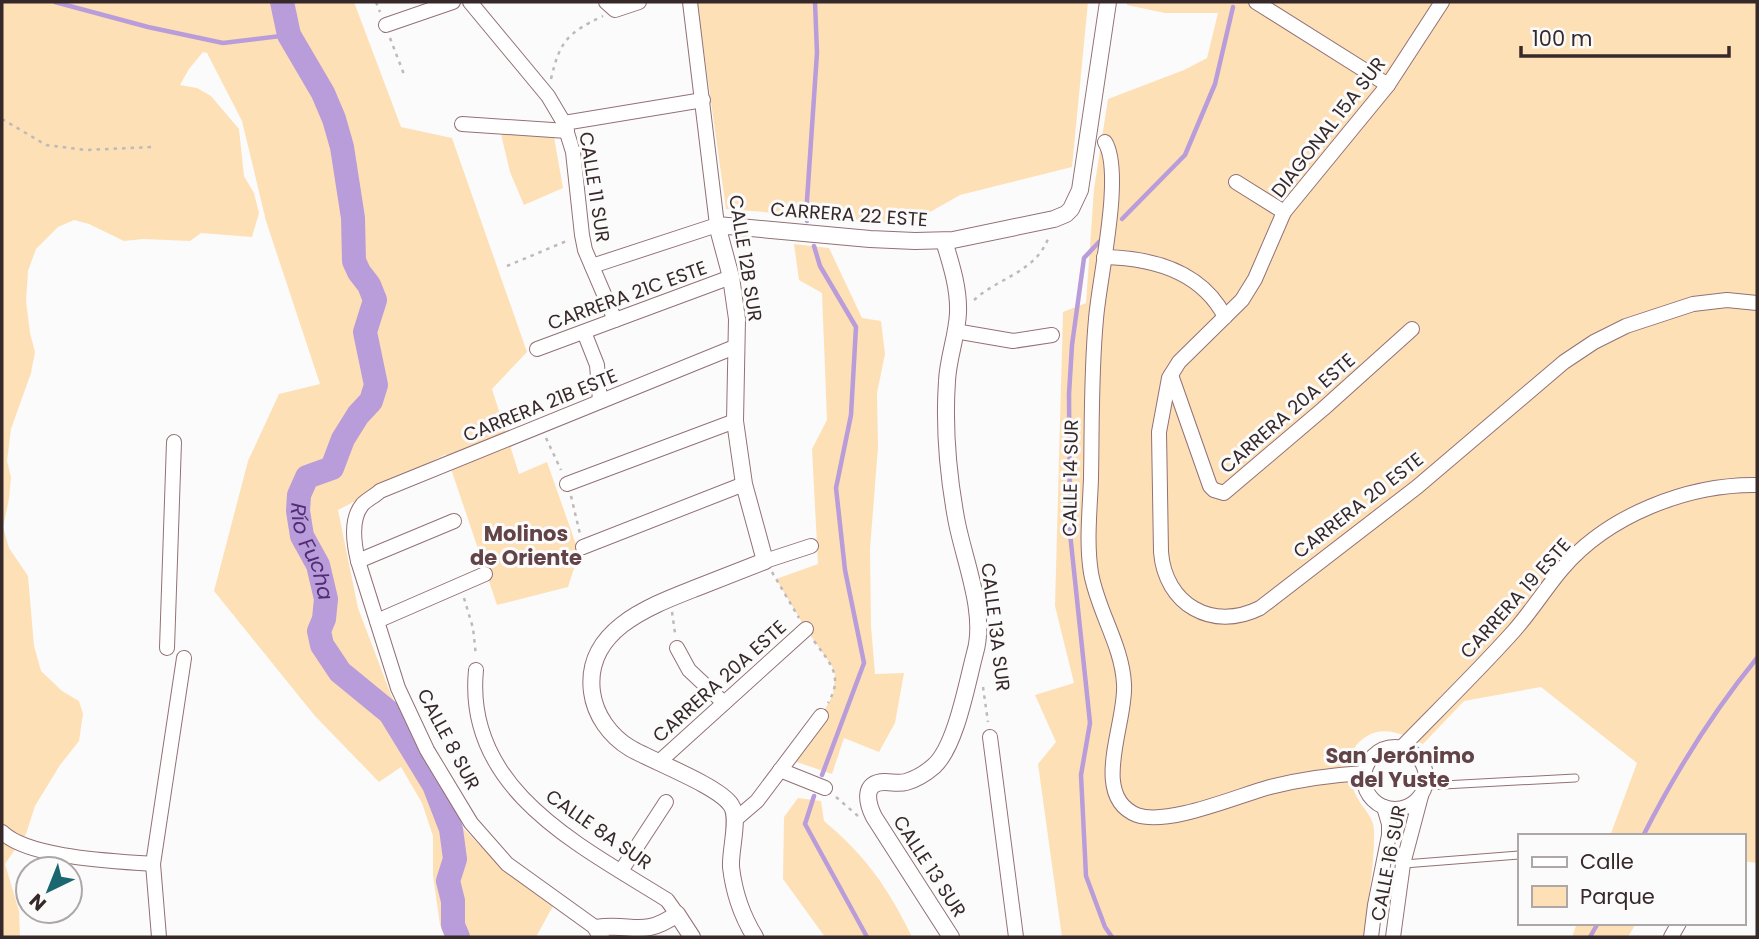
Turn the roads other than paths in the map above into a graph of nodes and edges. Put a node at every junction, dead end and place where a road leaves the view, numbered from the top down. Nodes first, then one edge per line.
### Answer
1 (453, 2) edge
2 (470, 2) edge
3 (639, 2) edge
4 (690, 2) edge
5 (1108, 2) edge
6 (1256, 2) edge
7 (1442, 2) edge
8 (611, 6) edge
9 (386, 25) dead end
10 (1388, 85) junction
11 (703, 100) junction
12 (462, 124) dead end
13 (566, 127) junction
14 (1105, 142) dead end
15 (1236, 182) dead end
16 (1284, 212) junction
17 (717, 225) junction
18 (944, 241) junction
19 (1104, 257) junction
20 (592, 267) junction
21 (731, 277) junction
22 (1757, 303) edge
23 (1225, 317) junction
24 (615, 320) junction
25 (1412, 329) dead end
26 (954, 331) junction
27 (584, 332) junction
28 (1052, 335) dead end
29 (737, 346) junction
30 (537, 349) dead end
31 (1171, 375) junction
32 (600, 401) junction
33 (735, 421) junction
34 (174, 442) dead end
35 (567, 484) dead end
36 (744, 484) junction
37 (1757, 485) edge
38 (361, 506) joint
39 (454, 521) dead end
40 (811, 546) dead end
41 (583, 547) dead end
42 (358, 561) junction
43 (765, 561) junction
44 (485, 574) dead end
45 (377, 621) junction
46 (806, 629) dead end
47 (167, 648) dead end
48 (677, 648) road end
49 (184, 659) dead end
50 (476, 670) road end
51 (724, 703) junction
52 (821, 716) road end
53 (990, 737) road end
54 (1402, 747) junction
55 (659, 762) junction
56 (780, 769) junction
57 (1364, 774) junction
58 (1575, 778) dead end
59 (825, 788) road end
60 (1423, 791) junction
61 (666, 802) dead end
62 (1384, 807) junction
63 (871, 812) joint
64 (736, 818) junction
65 (2, 832) edge
66 (1518, 855) edge
67 (153, 864) junction
68 (1403, 864) junction
69 (621, 871) junction
70 (677, 914) junction
71 (598, 933) edge
72 (159, 937) edge
73 (692, 937) edge
74 (755, 937) edge
75 (951, 937) edge
76 (1016, 937) edge
77 (1371, 937) edge
78 (1393, 937) edge

1 - 9 street
2 - 13 street, CALLE 11 SUR
3 - 8 street
4 - 11 street, CALLE 12B SUR
5 - 18 street, CARRERA 22 ESTE
6 - 10 street
7 - 10 street, DIAGONAL 15A SUR
10 - 16 street, DIAGONAL 15A SUR
11 - 13 street
11 - 17 street, CALLE 12B SUR
12 - 13 street
13 - 20 street, CALLE 11 SUR
14 - 19 street, CALLE 14 SUR
15 - 16 street
16 - 23 street, DIAGONAL 15A SUR
17 - 18 street, CARRERA 22 ESTE
17 - 20 street, CARRERA 22 ESTE
17 - 21 street, CALLE 12B SUR
18 - 26 street, CALLE 13A SUR
19 - 23 street
19 - 57 street, CALLE 14 SUR
20 - 24 street, CALLE 11 SUR
21 - 24 street, CARRERA 21C ESTE
21 - 29 street, CALLE 12B SUR
22 - 31 street, CARRERA 20 ESTE
23 - 31 street, DIAGONAL 15A SUR
24 - 27 street, CARRERA 21C ESTE
25 - 31 street, CARRERA 20A ESTE
26 - 28 street
26 - 63 street, CALLE 13A SUR
27 - 30 street, CARRERA 21C ESTE
27 - 32 street
29 - 32 street, CARRERA 21B ESTE
29 - 33 street, CALLE 12B SUR
32 - 38 street, CARRERA 21B ESTE
33 - 35 street
33 - 36 street, CALLE 12B SUR
34 - 47 street
36 - 41 street
36 - 43 street, CALLE 12B SUR
37 - 54 street, CARRERA 19 ESTE
38 - 42 street, CALLE 8 SUR
39 - 42 street
40 - 43 street
42 - 45 street, CALLE 8 SUR
43 - 55 street
44 - 45 street
45 - 71 street, CALLE 8 SUR
46 - 51 street, CARRERA 20A ESTE
48 - 51 street
49 - 67 street
50 - 69 street, CALLE 8A SUR
51 - 55 street, CARRERA 20A ESTE
52 - 56 street
53 - 76 street
54 - 57 street
54 - 60 street
55 - 64 street
56 - 59 street
56 - 64 street
57 - 62 street
58 - 60 lane
60 - 62 street
60 - 68 street, CALLE 16 SUR
61 - 69 street
62 - 77 street, CALLE 16 SUR
63 - 75 street, CALLE 13 SUR
64 - 74 street
65 - 67 street
66 - 68 lane
67 - 72 street
68 - 78 street, CALLE 16 SUR
69 - 70 street, CALLE 8A SUR
70 - 71 street
70 - 73 street, CALLE 8A SUR

